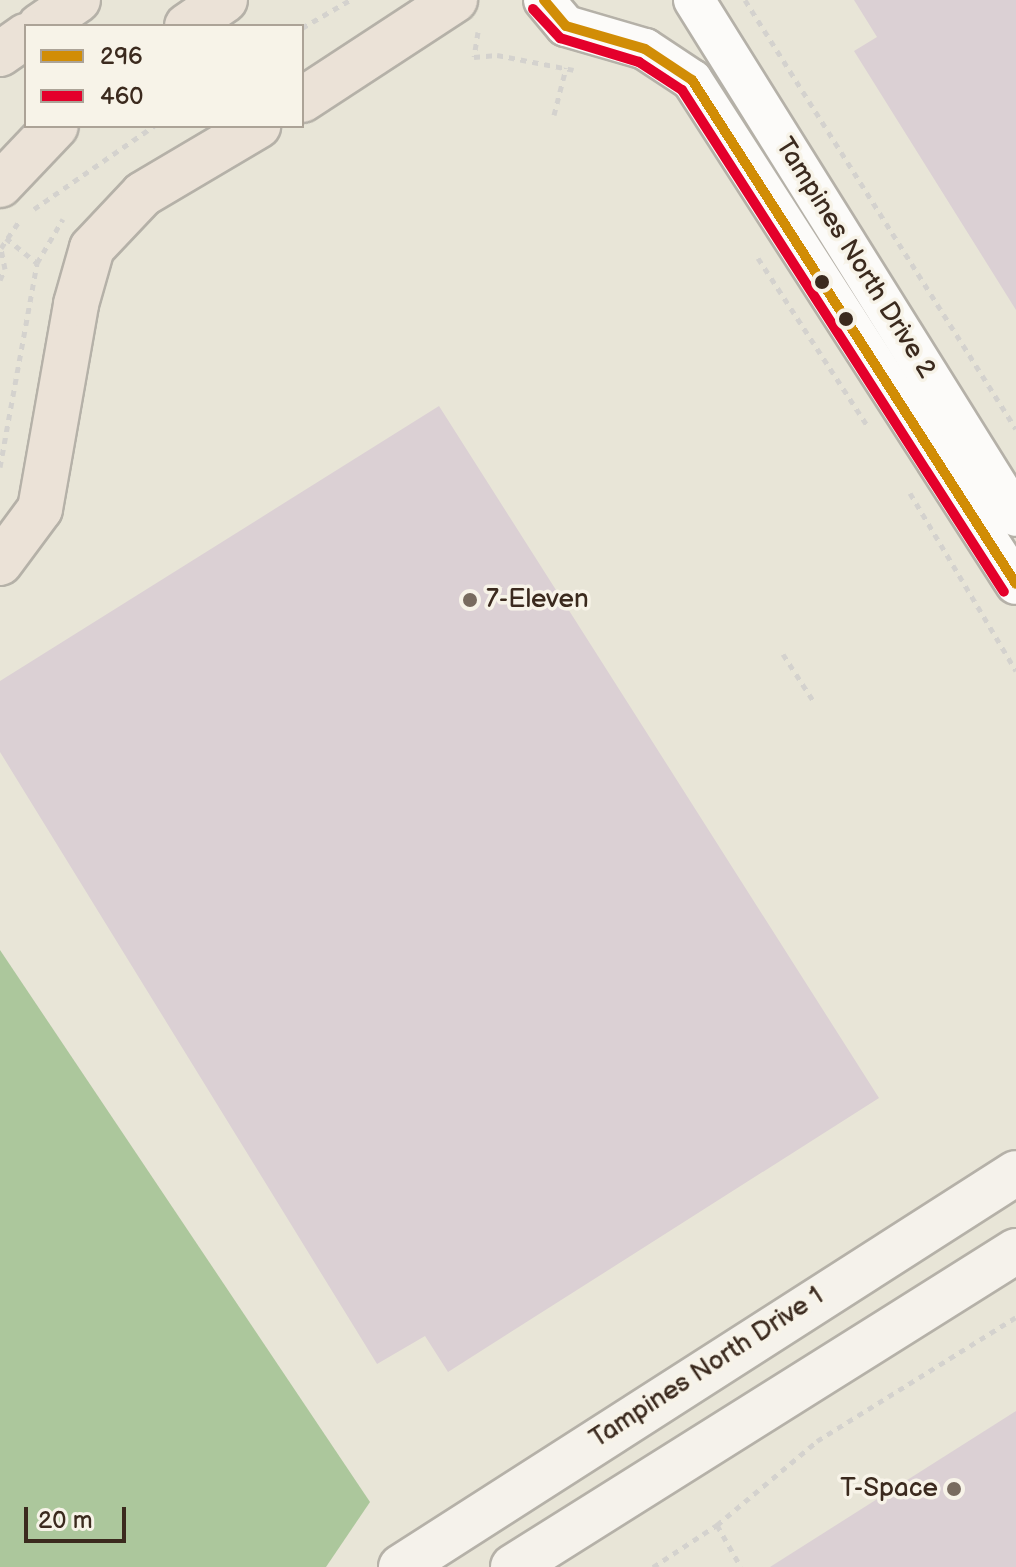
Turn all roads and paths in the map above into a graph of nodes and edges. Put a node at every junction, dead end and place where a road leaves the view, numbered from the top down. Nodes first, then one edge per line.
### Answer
1 (78, 0) edge
2 (225, 0) edge
3 (350, 0) edge
4 (455, 0) edge
5 (544, 0) edge
6 (694, 0) edge
7 (745, 0) edge
8 (43, 24) edge
9 (190, 24) edge
10 (304, 27) edge
11 (24, 37) edge
12 (0, 54) edge
13 (474, 57) dead end
14 (566, 68) junction
15 (579, 71) dead end
16 (304, 99) edge
17 (554, 115) dead end
18 (28, 128) edge
19 (54, 128) edge
20 (151, 128) edge
21 (255, 128) edge
22 (0, 144) edge
23 (0, 185) edge
24 (6, 238) junction
25 (750, 243) dead end
26 (37, 263) dead end
27 (0, 280) edge
28 (1016, 429) edge
29 (871, 433) dead end
30 (904, 484) dead end
31 (1016, 516) edge
32 (0, 563) edge
33 (1016, 584) edge
34 (783, 654) dead end
35 (1016, 671) edge
36 (814, 702) dead end
37 (1016, 1173) edge
38 (1016, 1251) edge
39 (1016, 1317) edge
40 (485, 1511) junction
41 (717, 1525) junction
42 (401, 1567) edge
43 (498, 1567) edge
44 (513, 1567) edge
45 (653, 1567) edge
46 (741, 1567) edge

1 - 8 main road
2 - 9 main road
3 - 10 path
4 - 16 main road
5 - 33 street, Tampines North Drive 2
6 - 31 street, Tampines North Drive 2
7 - 28 path
11 - 12 main road
13 - 14 path
14 - 15 path
14 - 17 path
18 - 22 main road
19 - 23 main road
20 - 24 path
21 - 32 main road
24 - 26 path
24 - 27 path
25 - 29 path
30 - 35 path
34 - 36 path
37 - 40 street, Tampines North Drive 1
38 - 44 street
39 - 41 path
40 - 42 street, Tampines North Drive 1
40 - 43 street
41 - 45 path
41 - 46 path

